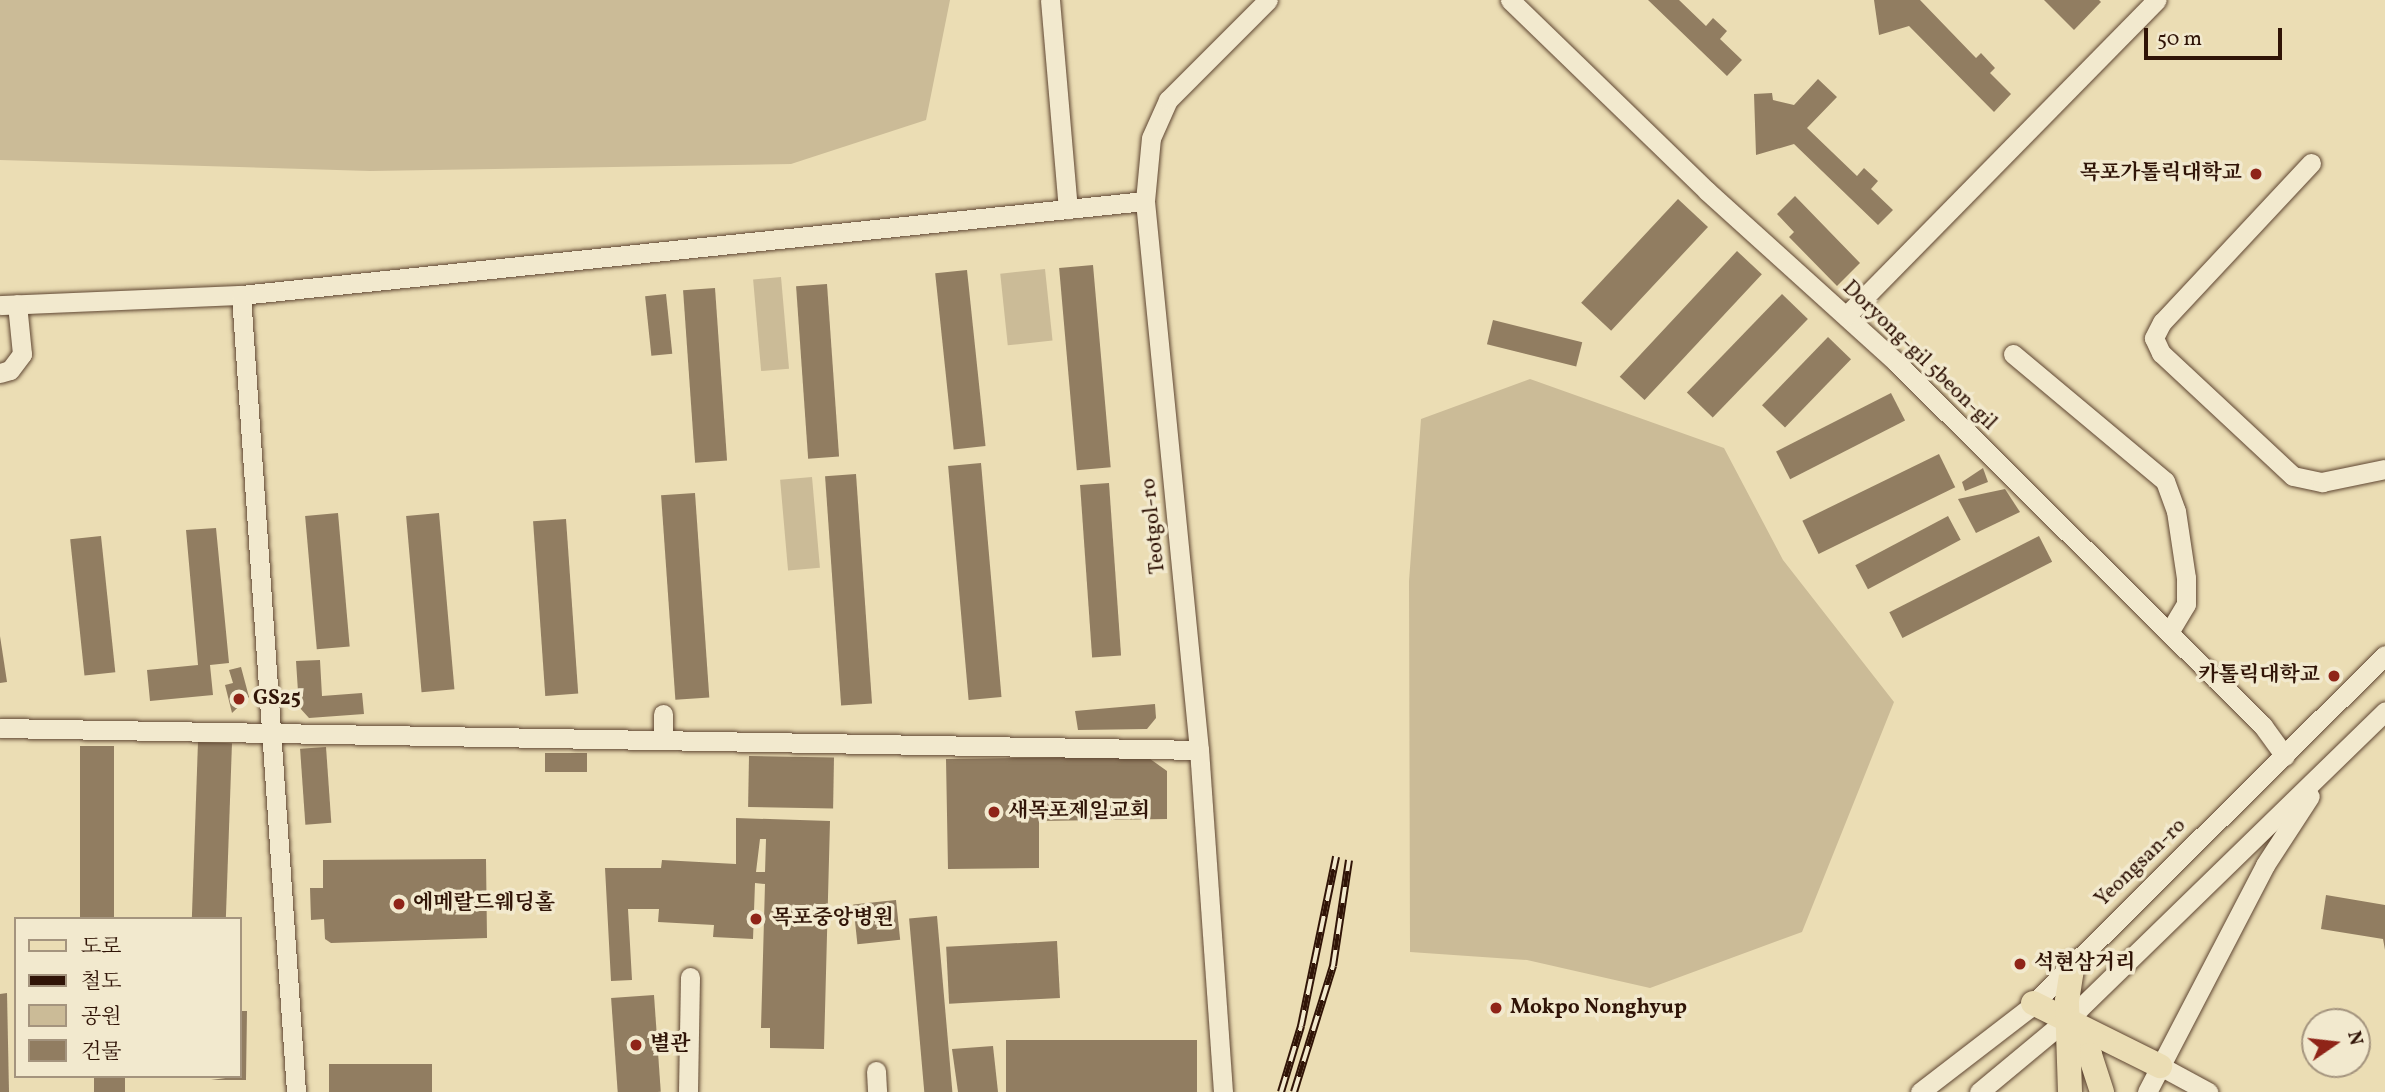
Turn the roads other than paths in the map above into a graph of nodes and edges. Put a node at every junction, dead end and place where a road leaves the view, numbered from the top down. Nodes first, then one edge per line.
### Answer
1 (1050, 0) edge
2 (1268, 0) edge
3 (1510, 0) edge
4 (2156, 0) edge
5 (2311, 163) dead end
6 (1145, 201) junction
7 (1068, 209) junction
8 (241, 295) junction
9 (9, 304) edge
10 (1846, 316) junction
11 (2013, 354) dead end
12 (0, 373) edge
13 (2385, 469) edge
14 (2169, 632) junction
15 (2385, 655) edge
16 (2385, 712) edge
17 (663, 714) dead end
18 (0, 728) edge
19 (272, 732) junction
20 (663, 738) junction
21 (1199, 750) junction
22 (2285, 756) junction
23 (2329, 766) junction
24 (2073, 963) junction
25 (690, 977) dead end
26 (2033, 1003) junction
27 (2068, 1020) junction
28 (2160, 1066) junction
29 (876, 1071) dead end
30 (296, 1092) edge
31 (688, 1092) edge
32 (877, 1092) edge
33 (1223, 1092) edge
34 (1920, 1092) edge
35 (1979, 1092) edge
36 (2070, 1092) edge
37 (2102, 1092) edge
38 (2147, 1092) edge
39 (2208, 1092) edge

1 - 7 street
2 - 6 street, Teotgol-ro
3 - 10 street, Doryong-gil 5beon-gil
4 - 10 street
5 - 13 street
6 - 7 street
6 - 21 street, Teotgol-ro
7 - 8 street
8 - 9 street
8 - 19 street
9 - 12 street
10 - 14 street, Doryong-gil 5beon-gil
11 - 14 street
14 - 22 street, Doryong-gil 5beon-gil
15 - 22 street, Yeongsan-ro
16 - 23 street
17 - 20 street
18 - 19 street
19 - 20 street
19 - 30 street
20 - 21 street
21 - 33 street, Teotgol-ro
22 - 24 street, Yeongsan-ro
23 - 27 street
23 - 28 street
24 - 26 street, Yeongsan-ro
24 - 27 main road
25 - 31 street
26 - 27 main road
26 - 34 street, Yeongsan-ro
27 - 28 main road
27 - 35 street
27 - 36 main road
27 - 37 main road
28 - 38 street
28 - 39 street
29 - 32 street

